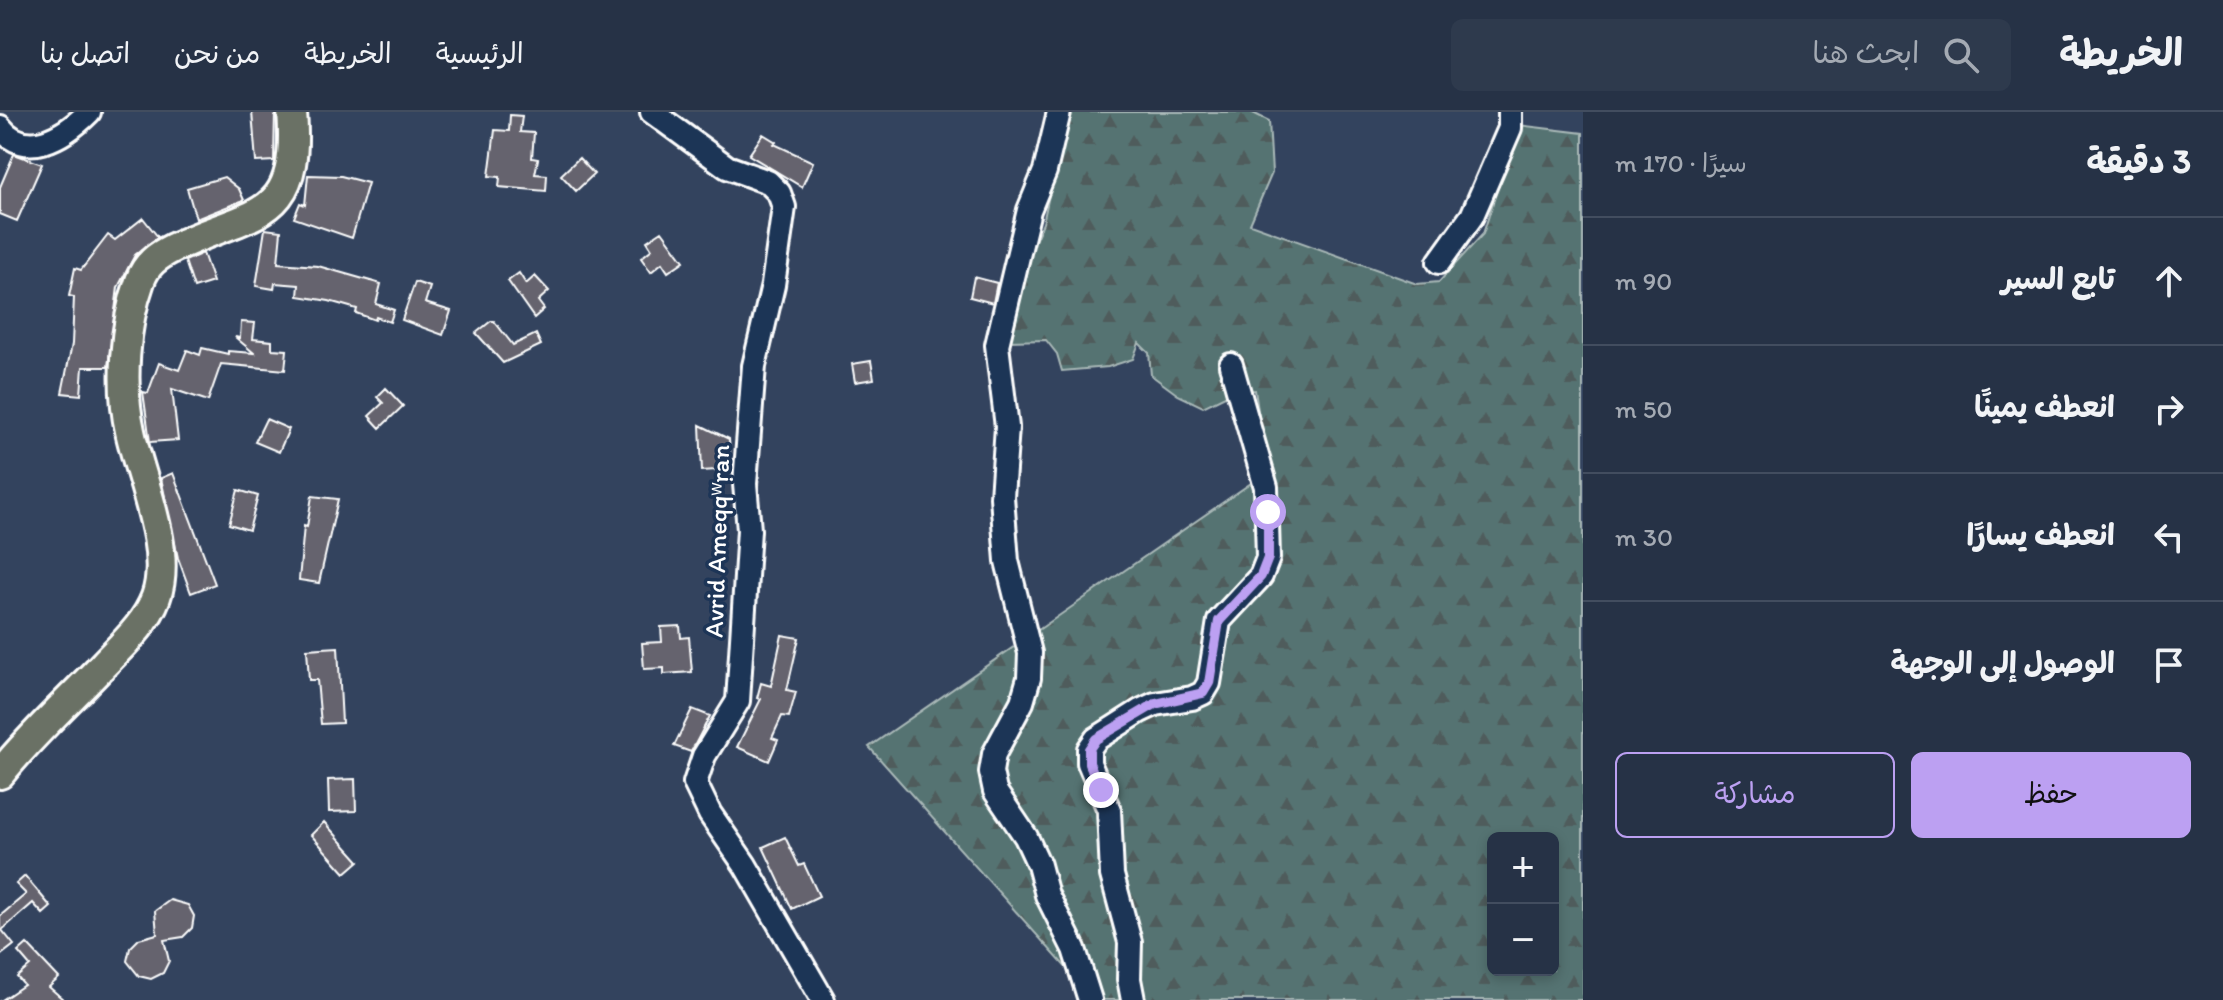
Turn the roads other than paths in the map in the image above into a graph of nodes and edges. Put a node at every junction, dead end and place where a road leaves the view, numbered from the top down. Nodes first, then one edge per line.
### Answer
1 (89, 112) edge
2 (292, 112) edge
3 (652, 112) edge
4 (1059, 112) edge
5 (1510, 112) edge
6 (0, 127) edge
7 (1439, 262) dead end
8 (1231, 365) dead end
9 (0, 774) edge
10 (823, 1000) edge
11 (1090, 1000) edge
12 (1133, 1000) edge

1 - 6 street
2 - 9 main road
3 - 10 street, Avrid Ameqqʷṛan
4 - 11 street
5 - 7 street
8 - 12 street

